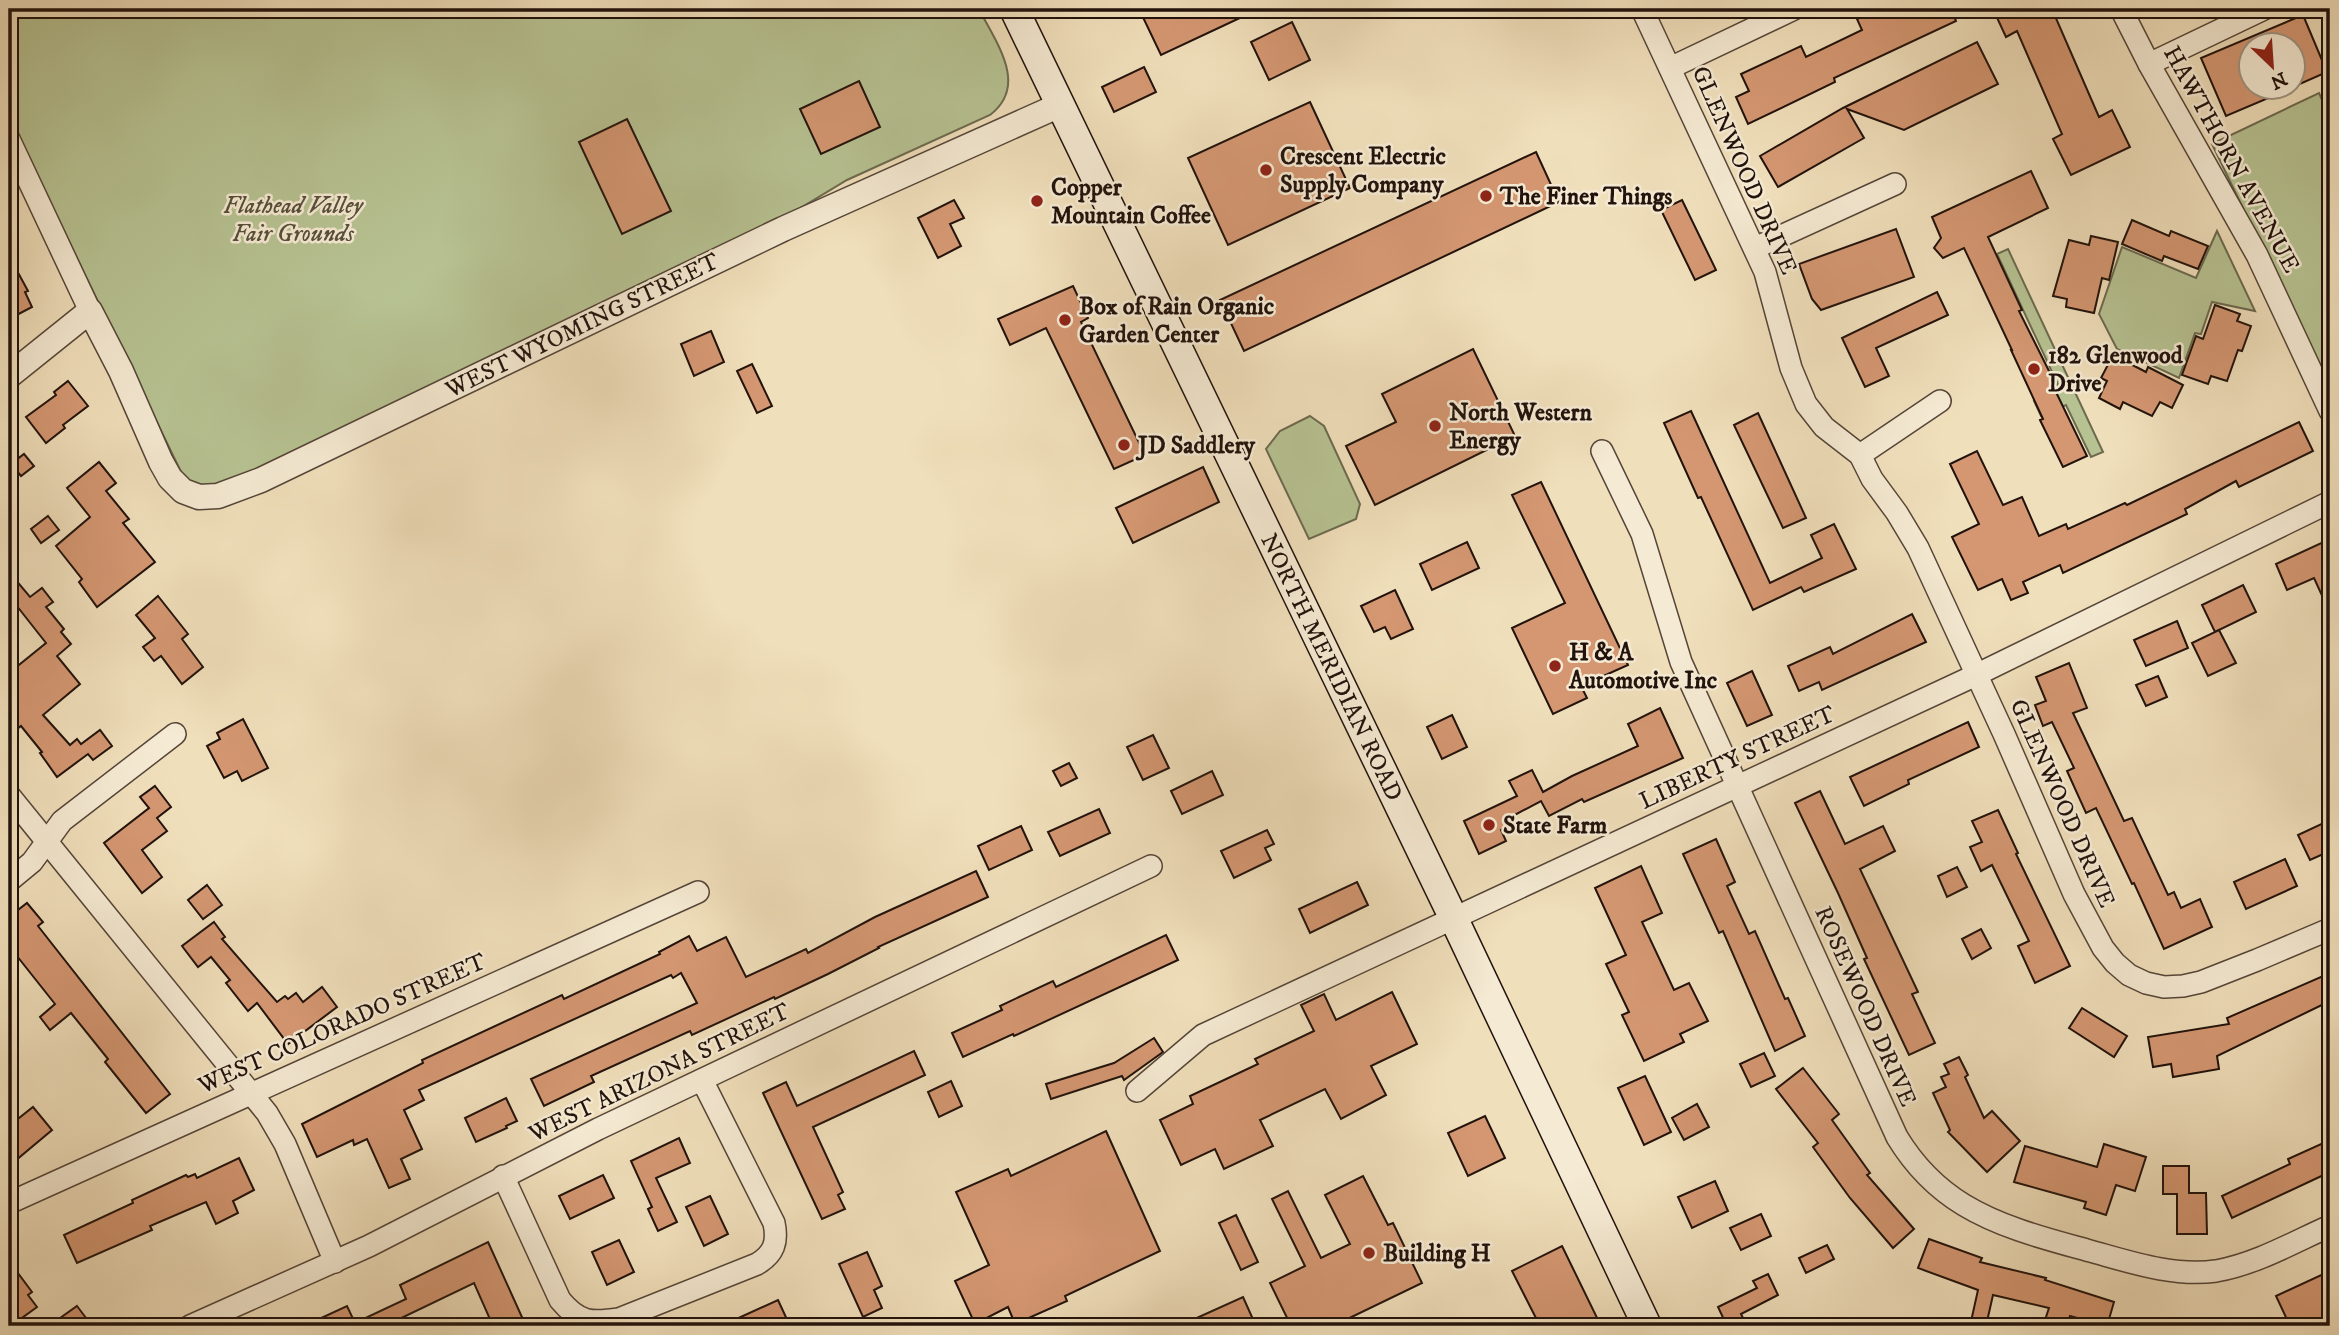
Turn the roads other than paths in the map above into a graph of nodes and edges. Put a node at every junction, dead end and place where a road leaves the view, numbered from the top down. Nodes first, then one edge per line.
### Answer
1 (1014, 9) edge
2 (1642, 9) edge
3 (1794, 9) edge
4 (2122, 9) edge
5 (2264, 9) edge
6 (2149, 64) junction
7 (1670, 68) junction
8 (1060, 105) junction
9 (9, 139) edge
10 (1895, 184) dead end
11 (1755, 248) junction
12 (90, 312) junction
13 (9, 376) edge
14 (1940, 401) dead end
15 (2330, 411) edge
16 (1602, 451) dead end
17 (1860, 455) junction
18 (2330, 502) edge
19 (1976, 675) junction
20 (174, 734) dead end
21 (1737, 785) junction
22 (9, 795) edge
23 (47, 843) junction
24 (1151, 866) dead end
25 (9, 881) edge
26 (698, 892) dead end
27 (1453, 917) junction
28 (2330, 929) edge
29 (702, 1080) junction
30 (1137, 1091) dead end
31 (252, 1093) junction
32 (503, 1176) junction
33 (9, 1203) edge
34 (2330, 1226) edge
35 (335, 1262) junction
36 (190, 1326) edge
37 (1647, 1326) edge

1 - 8 main road, NORTH MERIDIAN ROAD
2 - 7 street, GLENWOOD DRIVE
3 - 7 street
4 - 6 street, HAWTHORN AVENUE
5 - 6 street
6 - 15 street, HAWTHORN AVENUE
7 - 11 street, GLENWOOD DRIVE
8 - 12 street, WEST WYOMING STREET
8 - 27 main road, NORTH MERIDIAN ROAD
9 - 12 street
10 - 11 street
11 - 17 street, GLENWOOD DRIVE
12 - 13 street
14 - 17 street
16 - 21 street, ROSEWOOD DRIVE
17 - 19 street, GLENWOOD DRIVE
18 - 19 street, LIBERTY STREET
19 - 21 street, LIBERTY STREET
19 - 28 street, GLENWOOD DRIVE
20 - 23 street
21 - 27 street, LIBERTY STREET
21 - 34 street, ROSEWOOD DRIVE
22 - 23 street
23 - 25 street
23 - 31 street
24 - 29 street, WEST ARIZONA STREET
26 - 31 street, WEST COLORADO STREET
27 - 30 street, LIBERTY STREET
27 - 37 main road, NORTH MERIDIAN ROAD
29 - 32 street, WEST ARIZONA STREET
29 - 32 street
31 - 33 street, WEST COLORADO STREET
31 - 35 street
32 - 35 street, WEST ARIZONA STREET
35 - 36 street, WEST ARIZONA STREET

